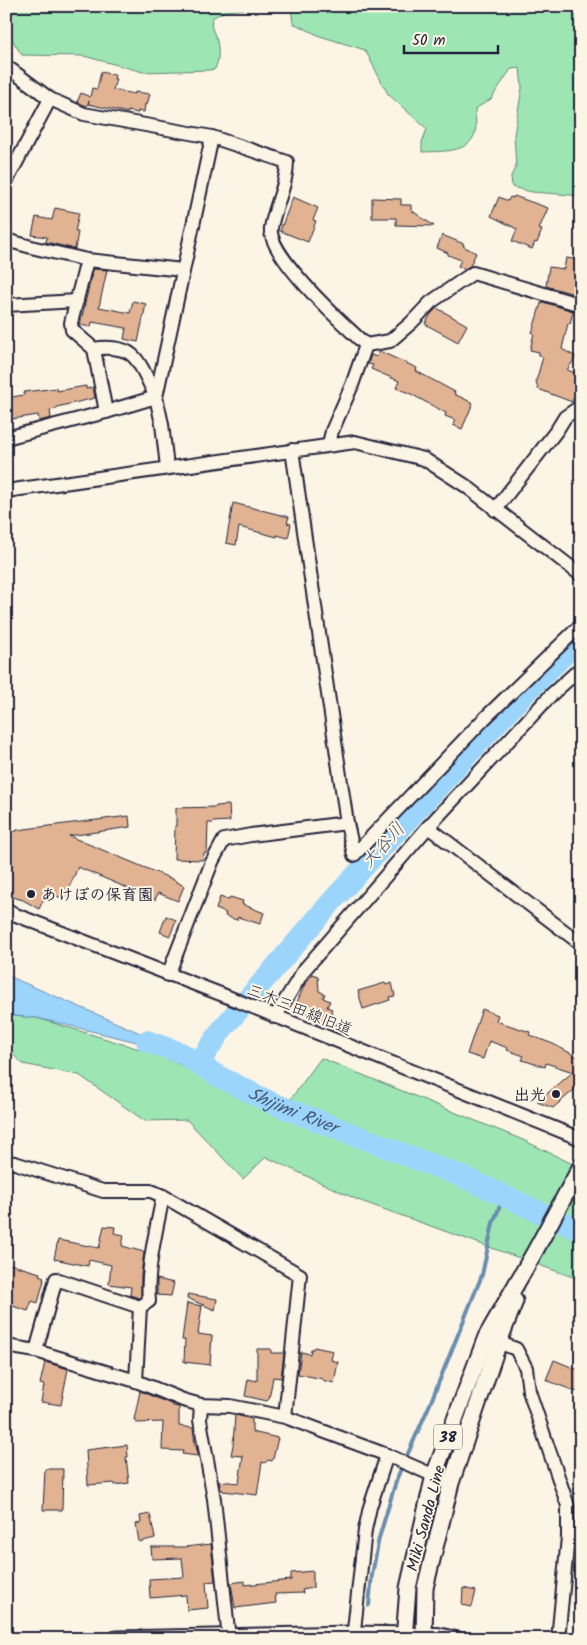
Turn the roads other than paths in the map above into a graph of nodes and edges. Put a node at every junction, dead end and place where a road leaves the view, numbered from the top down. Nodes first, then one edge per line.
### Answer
1 (6, 66) edge
2 (50, 99) junction
3 (212, 137) junction
4 (6, 182) edge
5 (6, 240) edge
6 (87, 260) junction
7 (183, 270) junction
8 (77, 301) junction
9 (6, 305) edge
10 (581, 305) edge
11 (366, 345) junction
12 (94, 349) junction
13 (156, 397) junction
14 (581, 406) edge
15 (106, 412) junction
16 (6, 438) edge
17 (329, 444) junction
18 (292, 450) junction
19 (167, 467) junction
20 (6, 491) edge
21 (495, 510) junction
22 (581, 575) edge
23 (581, 625) edge
24 (581, 668) edge
25 (347, 823) junction
26 (428, 827) junction
27 (6, 909) edge
28 (581, 944) edge
29 (168, 975) junction
30 (275, 1017) junction
31 (581, 1139) edge
32 (6, 1162) edge
33 (581, 1166) edge
34 (163, 1196) junction
35 (140, 1307) junction
36 (492, 1340) junction
37 (6, 1346) edge
38 (36, 1351) junction
39 (136, 1381) junction
40 (201, 1405) junction
41 (285, 1417) junction
42 (391, 1457) junction
43 (434, 1476) junction
44 (451, 1482) junction
45 (424, 1636) edge
46 (353, 1637) edge
47 (404, 1637) edge
48 (229, 1638) edge
49 (116, 1639) edge
50 (460, 1639) edge
51 (558, 1639) edge

1 - 2 street
2 - 3 street
2 - 4 street
3 - 7 street
3 - 11 street
5 - 6 street
6 - 7 street
6 - 8 street
7 - 13 street
8 - 9 street
8 - 12 street
10 - 11 street
11 - 17 street
12 - 13 street
12 - 15 street
13 - 15 street
13 - 19 street
14 - 21 street
15 - 16 street
17 - 18 street
17 - 21 street
18 - 19 street
18 - 25 street
19 - 20 street
21 - 22 street
23 - 25 street
24 - 26 street
25 - 29 street
26 - 28 street
26 - 30 street
27 - 29 street, 三木三田線旧道
29 - 30 street, 三木三田線旧道
30 - 31 street, 三木三田線旧道
32 - 34 street
33 - 36 main road, Miki Sanda Line / 38
34 - 35 street
34 - 41 street
35 - 38 street
35 - 39 street
36 - 43 main road, Miki Sanda Line / 38
36 - 44 main road, Miki Sanda Line / 38
36 - 51 street
37 - 38 street
38 - 39 street
39 - 40 street
40 - 41 street
40 - 48 street
41 - 42 street
42 - 43 street
42 - 46 street
43 - 44 street
43 - 47 main road, Miki Sanda Line / 38
44 - 45 main road, Miki Sanda Line / 38
45 - 47 main road
45 - 50 street
46 - 47 main road
46 - 48 main road
48 - 49 main road

